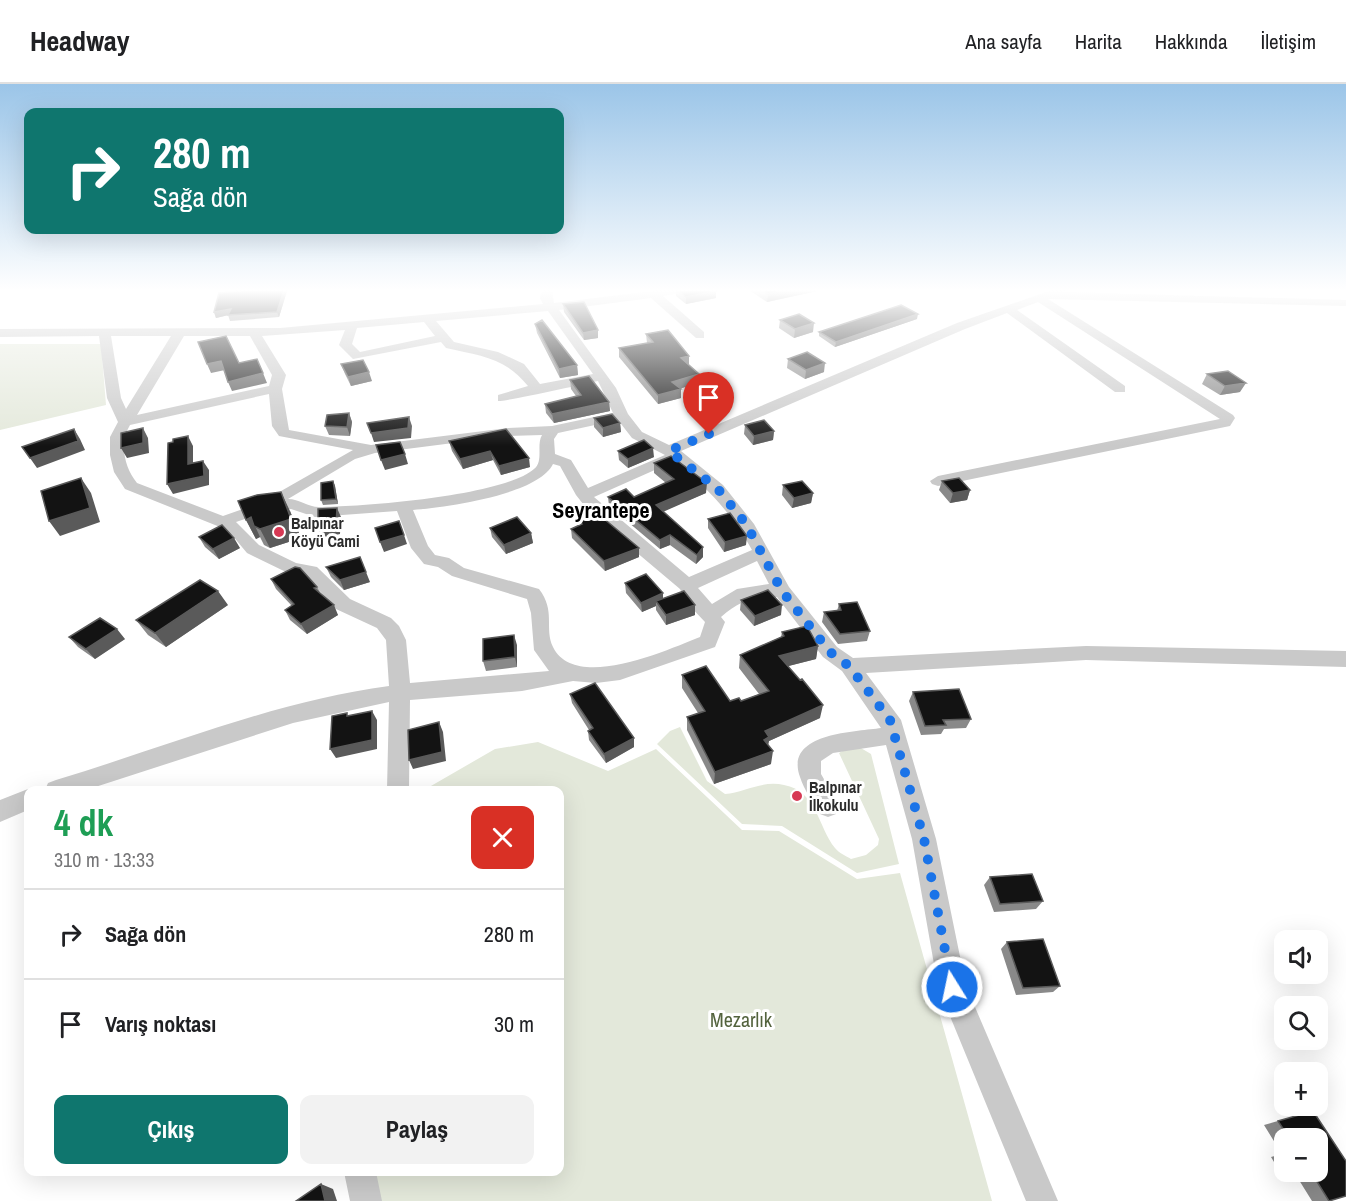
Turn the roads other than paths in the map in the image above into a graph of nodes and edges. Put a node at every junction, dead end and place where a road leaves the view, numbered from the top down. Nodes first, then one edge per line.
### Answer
1 (106, 342) edge
2 (174, 342) edge
3 (260, 342) edge
4 (346, 342) edge
5 (423, 342) edge
6 (448, 342) edge
7 (575, 342) edge
8 (924, 342) edge
9 (1055, 342) edge
10 (1111, 342) edge
11 (600, 377) junction
12 (536, 388) junction
13 (275, 389) junction
14 (1120, 389) dead end
15 (503, 398) dead end
16 (621, 415) junction
17 (126, 422) junction
18 (552, 430) junction
19 (374, 449) junction
20 (673, 453) junction
21 (547, 458) junction
22 (938, 481) dead end
23 (584, 495) junction
24 (403, 506) junction
25 (264, 507) junction
26 (221, 522) junction
27 (761, 553) junction
28 (687, 585) junction
29 (782, 591) junction
30 (711, 615) junction
31 (1346, 658) edge
32 (849, 666) junction
33 (572, 674) junction
34 (400, 693) junction
35 (894, 735) junction
36 (68, 786) edge
37 (398, 786) edge
38 (24, 801) edge
39 (828, 807) dead end
40 (0, 811) edge
41 (361, 1176) edge
42 (366, 1201) edge
43 (1042, 1201) edge

1 - 17 street
2 - 17 street
3 - 13 street
4 - 5 street
6 - 12 street
7 - 11 street
8 - 20 street
9 - 14 street
10 - 22 street
11 - 12 street
11 - 16 street
12 - 15 street
13 - 17 street
13 - 19 street
16 - 18 street
16 - 20 street
17 - 26 street
18 - 19 street
18 - 21 street
19 - 25 street
20 - 23 street
20 - 27 street
21 - 23 street
21 - 24 street
23 - 28 street
24 - 25 street
24 - 33 street
25 - 26 street
26 - 34 street
27 - 28 street
27 - 29 street
28 - 30 street
29 - 30 street
29 - 32 street
30 - 33 street
31 - 32 street
32 - 35 street
33 - 34 street
34 - 36 street
34 - 37 street
35 - 39 street
35 - 43 street
38 - 40 street
41 - 42 street

